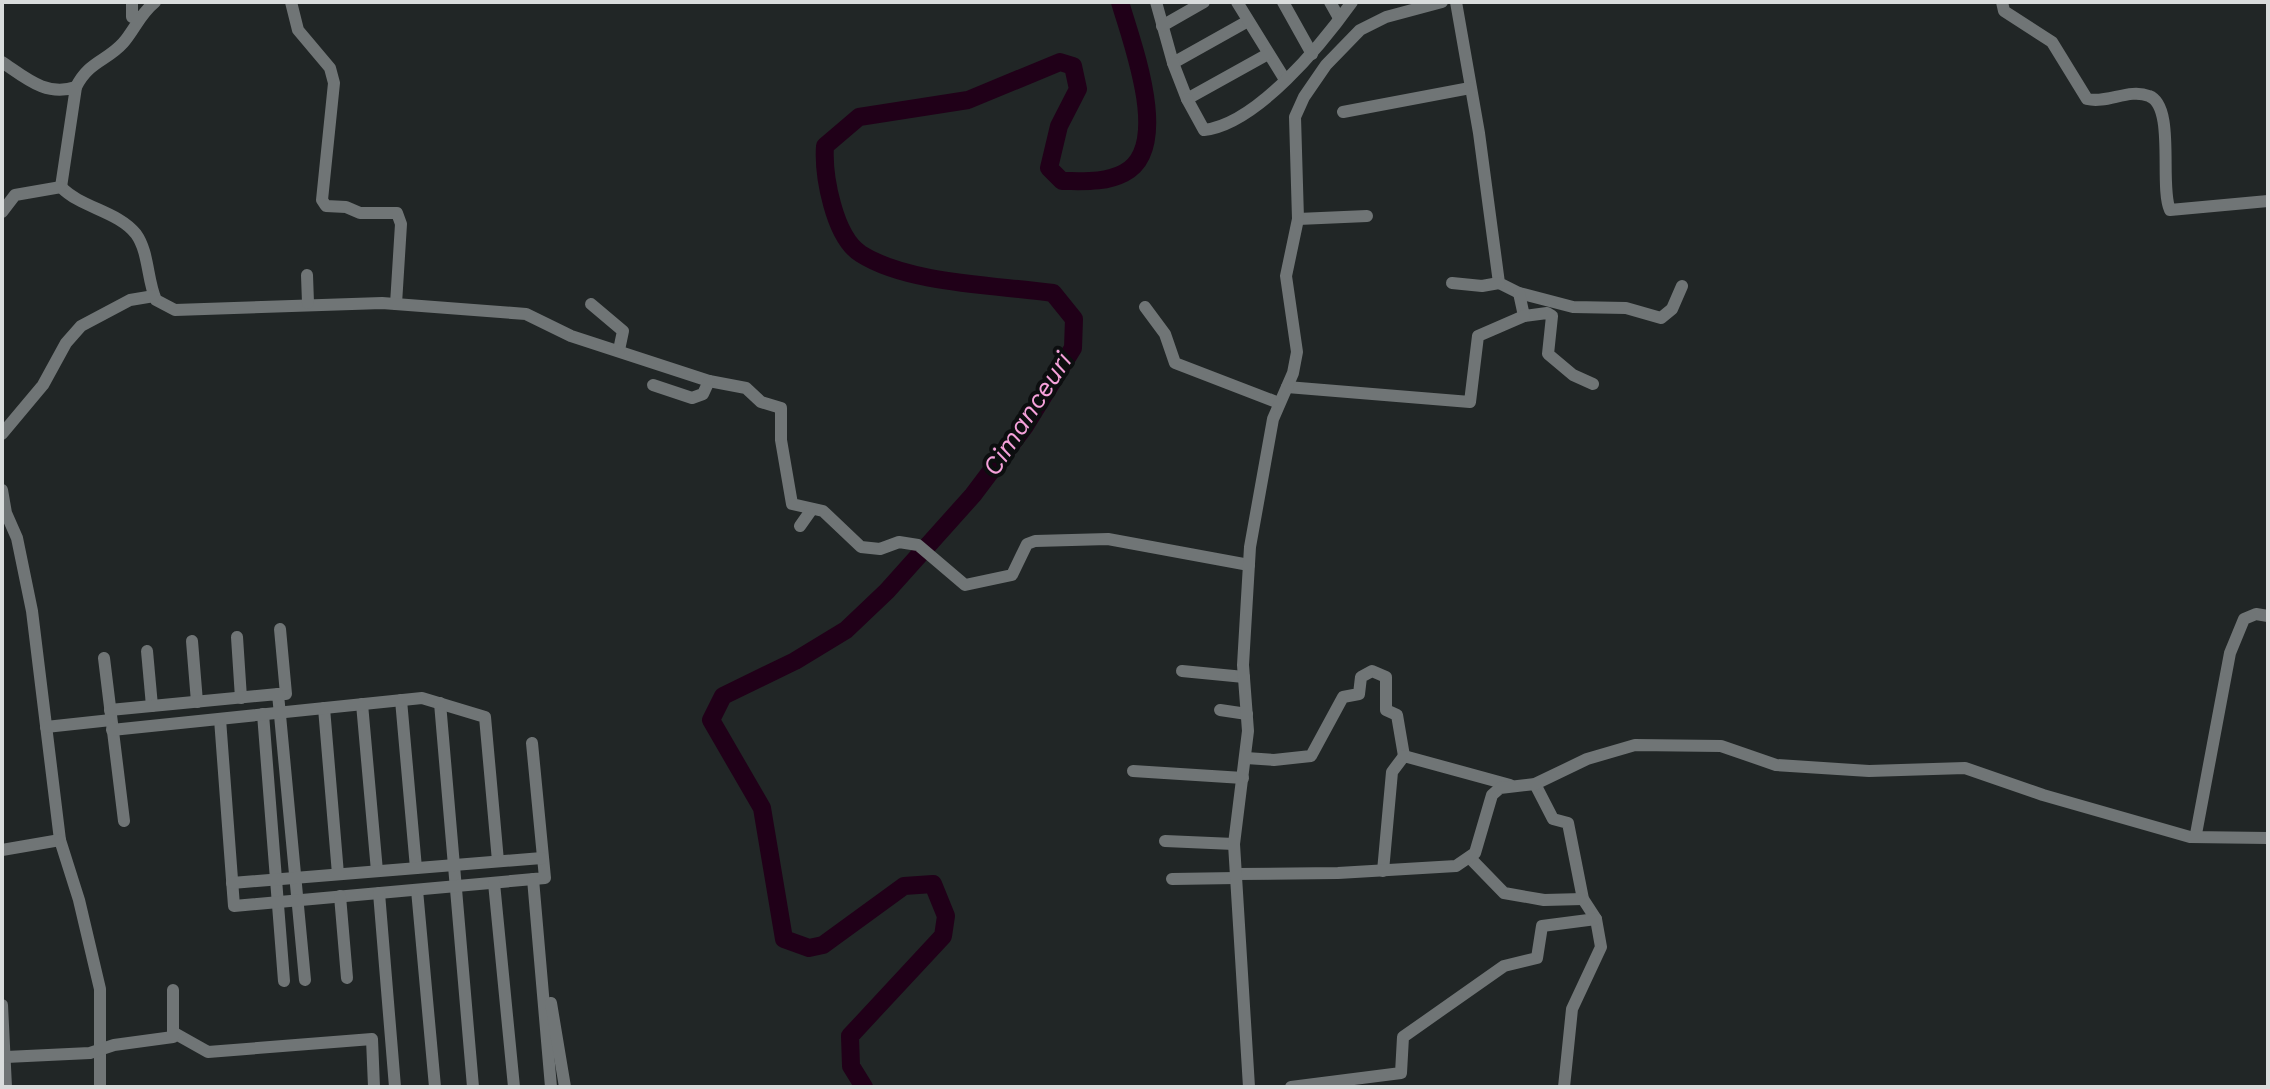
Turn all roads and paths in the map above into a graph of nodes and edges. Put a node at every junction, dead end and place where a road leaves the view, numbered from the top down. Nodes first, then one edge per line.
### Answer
1 (132, 2) edge
2 (155, 2) edge
3 (1156, 2) edge
4 (1204, 2) edge
5 (1237, 2) edge
6 (1283, 2) edge
7 (1330, 2) edge
8 (1352, 2) edge
9 (1442, 2) edge
10 (1456, 2) edge
11 (2002, 2) edge
12 (293, 3) edge
13 (139, 17) junction
14 (1339, 18) junction
15 (1248, 21) junction
16 (1162, 26) junction
17 (1268, 54) junction
18 (1312, 54) junction
19 (2, 62) edge
20 (1173, 63) junction
21 (1284, 78) junction
22 (76, 87) junction
23 (1470, 88) junction
24 (1187, 99) junction
25 (1343, 112) dead end
26 (61, 187) junction
27 (2268, 201) edge
28 (2, 212) edge
29 (1367, 216) dead end
30 (1298, 219) junction
31 (307, 275) dead end
32 (1452, 283) dead end
33 (1499, 283) junction
34 (1682, 286) dead end
35 (1519, 293) junction
36 (154, 296) junction
37 (308, 303) junction
38 (396, 304) junction
39 (591, 304) dead end
40 (1145, 307) dead end
41 (1524, 316) junction
42 (619, 350) junction
43 (709, 381) junction
44 (1593, 384) dead end
45 (653, 385) dead end
46 (1287, 387) junction
47 (1279, 403) junction
48 (2, 434) edge
49 (2, 490) edge
50 (812, 509) junction
51 (4, 514) edge
52 (800, 526) dead end
53 (1249, 565) junction
54 (2268, 616) edge
55 (280, 629) dead end
56 (237, 637) dead end
57 (192, 641) dead end
58 (147, 651) dead end
59 (104, 658) dead end
60 (1182, 671) dead end
61 (1244, 677) junction
62 (278, 694) junction
63 (241, 698) junction
64 (401, 700) junction
65 (197, 702) junction
66 (440, 703) junction
67 (362, 704) junction
68 (152, 706) junction
69 (324, 708) junction
70 (1220, 710) dead end
71 (280, 712) junction
72 (263, 714) junction
73 (1247, 714) junction
74 (220, 719) junction
75 (111, 720) junction
76 (46, 727) junction
77 (532, 743) dead end
78 (1404, 756) junction
79 (1246, 758) junction
80 (1133, 771) dead end
81 (1243, 778) junction
82 (1535, 784) junction
83 (1516, 788) junction
84 (124, 821) dead end
85 (2196, 834) junction
86 (2268, 838) edge
87 (60, 840) junction
88 (1165, 841) dead end
89 (1234, 844) junction
90 (2, 850) edge
91 (542, 858) junction
92 (1470, 858) junction
93 (498, 861) junction
94 (454, 865) junction
95 (416, 868) junction
96 (377, 871) junction
97 (1383, 871) junction
98 (338, 874) junction
99 (1236, 876) junction
100 (296, 878) junction
101 (276, 879) junction
102 (533, 879) junction
103 (1172, 879) dead end
104 (232, 883) junction
105 (494, 883) junction
106 (456, 886) junction
107 (417, 890) junction
108 (379, 893) junction
109 (340, 896) junction
110 (1583, 899) junction
111 (298, 900) junction
112 (277, 902) junction
113 (1596, 919) junction
114 (347, 978) dead end
115 (305, 980) dead end
116 (284, 981) dead end
117 (542, 983) junction
118 (173, 990) dead end
119 (2, 1005) edge
120 (176, 1034) junction
121 (98, 1052) junction
122 (6, 1057) junction
123 (6, 1087) edge
124 (100, 1087) edge
125 (374, 1087) edge
126 (395, 1087) edge
127 (435, 1087) edge
128 (473, 1087) edge
129 (514, 1087) edge
130 (551, 1087) edge
131 (565, 1087) edge
132 (1249, 1087) edge
133 (1291, 1087) edge
134 (1564, 1087) edge

1 - 13 street
2 - 13 street
3 - 16 street
4 - 16 street
5 - 15 street
6 - 18 street
7 - 14 street
8 - 14 street
9 - 30 street
10 - 23 street
11 - 27 street
12 - 38 street
13 - 22 street
14 - 18 street
15 - 17 street
15 - 20 street
16 - 20 street
17 - 21 street
17 - 24 street
18 - 21 street
19 - 22 street
20 - 24 street
21 - 24 street
22 - 26 street
23 - 25 street
23 - 33 street
26 - 28 street
26 - 36 street
29 - 30 street
30 - 46 street
31 - 37 street
32 - 33 street
33 - 35 street
34 - 35 street
35 - 41 street
36 - 37 street
36 - 48 street
37 - 38 street
38 - 42 street
39 - 42 street
40 - 47 street
41 - 44 street
41 - 46 street
42 - 43 street
43 - 45 street
43 - 50 street
46 - 47 street
47 - 53 street
49 - 51 street
50 - 52 street
50 - 53 street
51 - 76 street
53 - 61 street
54 - 85 street
55 - 62 street
56 - 63 street
57 - 65 street
58 - 68 street
59 - 75 street
60 - 61 street
61 - 73 street
62 - 63 street
62 - 71 street
63 - 65 street
64 - 66 street
64 - 67 street
64 - 95 street
65 - 68 street
66 - 93 street
66 - 94 street
67 - 69 street
67 - 96 street
68 - 75 street
69 - 71 street
69 - 98 street
70 - 73 street
71 - 72 street
71 - 100 street
72 - 74 street
72 - 101 street
73 - 79 street
74 - 75 street
74 - 104 street
75 - 76 street
75 - 84 street
76 - 87 street
77 - 91 street
78 - 79 street
78 - 83 street
78 - 97 street
79 - 81 street
80 - 81 street
81 - 89 street
82 - 83 street
82 - 85 street
82 - 110 street
83 - 92 street
85 - 86 street
87 - 90 street
87 - 121 street
88 - 89 street
89 - 99 street
91 - 93 street
91 - 102 street
92 - 97 street
92 - 110 street
93 - 94 street
94 - 95 street
94 - 106 street
95 - 96 street
96 - 98 street
97 - 99 street
98 - 100 street
99 - 103 street
99 - 132 street
100 - 101 street
100 - 111 street
101 - 104 street
101 - 112 street
102 - 105 street
102 - 117 street
104 - 112 street
105 - 106 street
105 - 129 street
106 - 107 street
106 - 128 street
107 - 108 street
107 - 127 street
108 - 109 street
108 - 126 street
109 - 111 street
109 - 114 street
110 - 113 street
111 - 112 street
111 - 115 street
112 - 116 street
113 - 133 street
113 - 134 street
117 - 130 street
117 - 131 street
118 - 120 street
119 - 122 street
120 - 121 street
120 - 125 street
121 - 122 street
121 - 124 street
122 - 123 street

